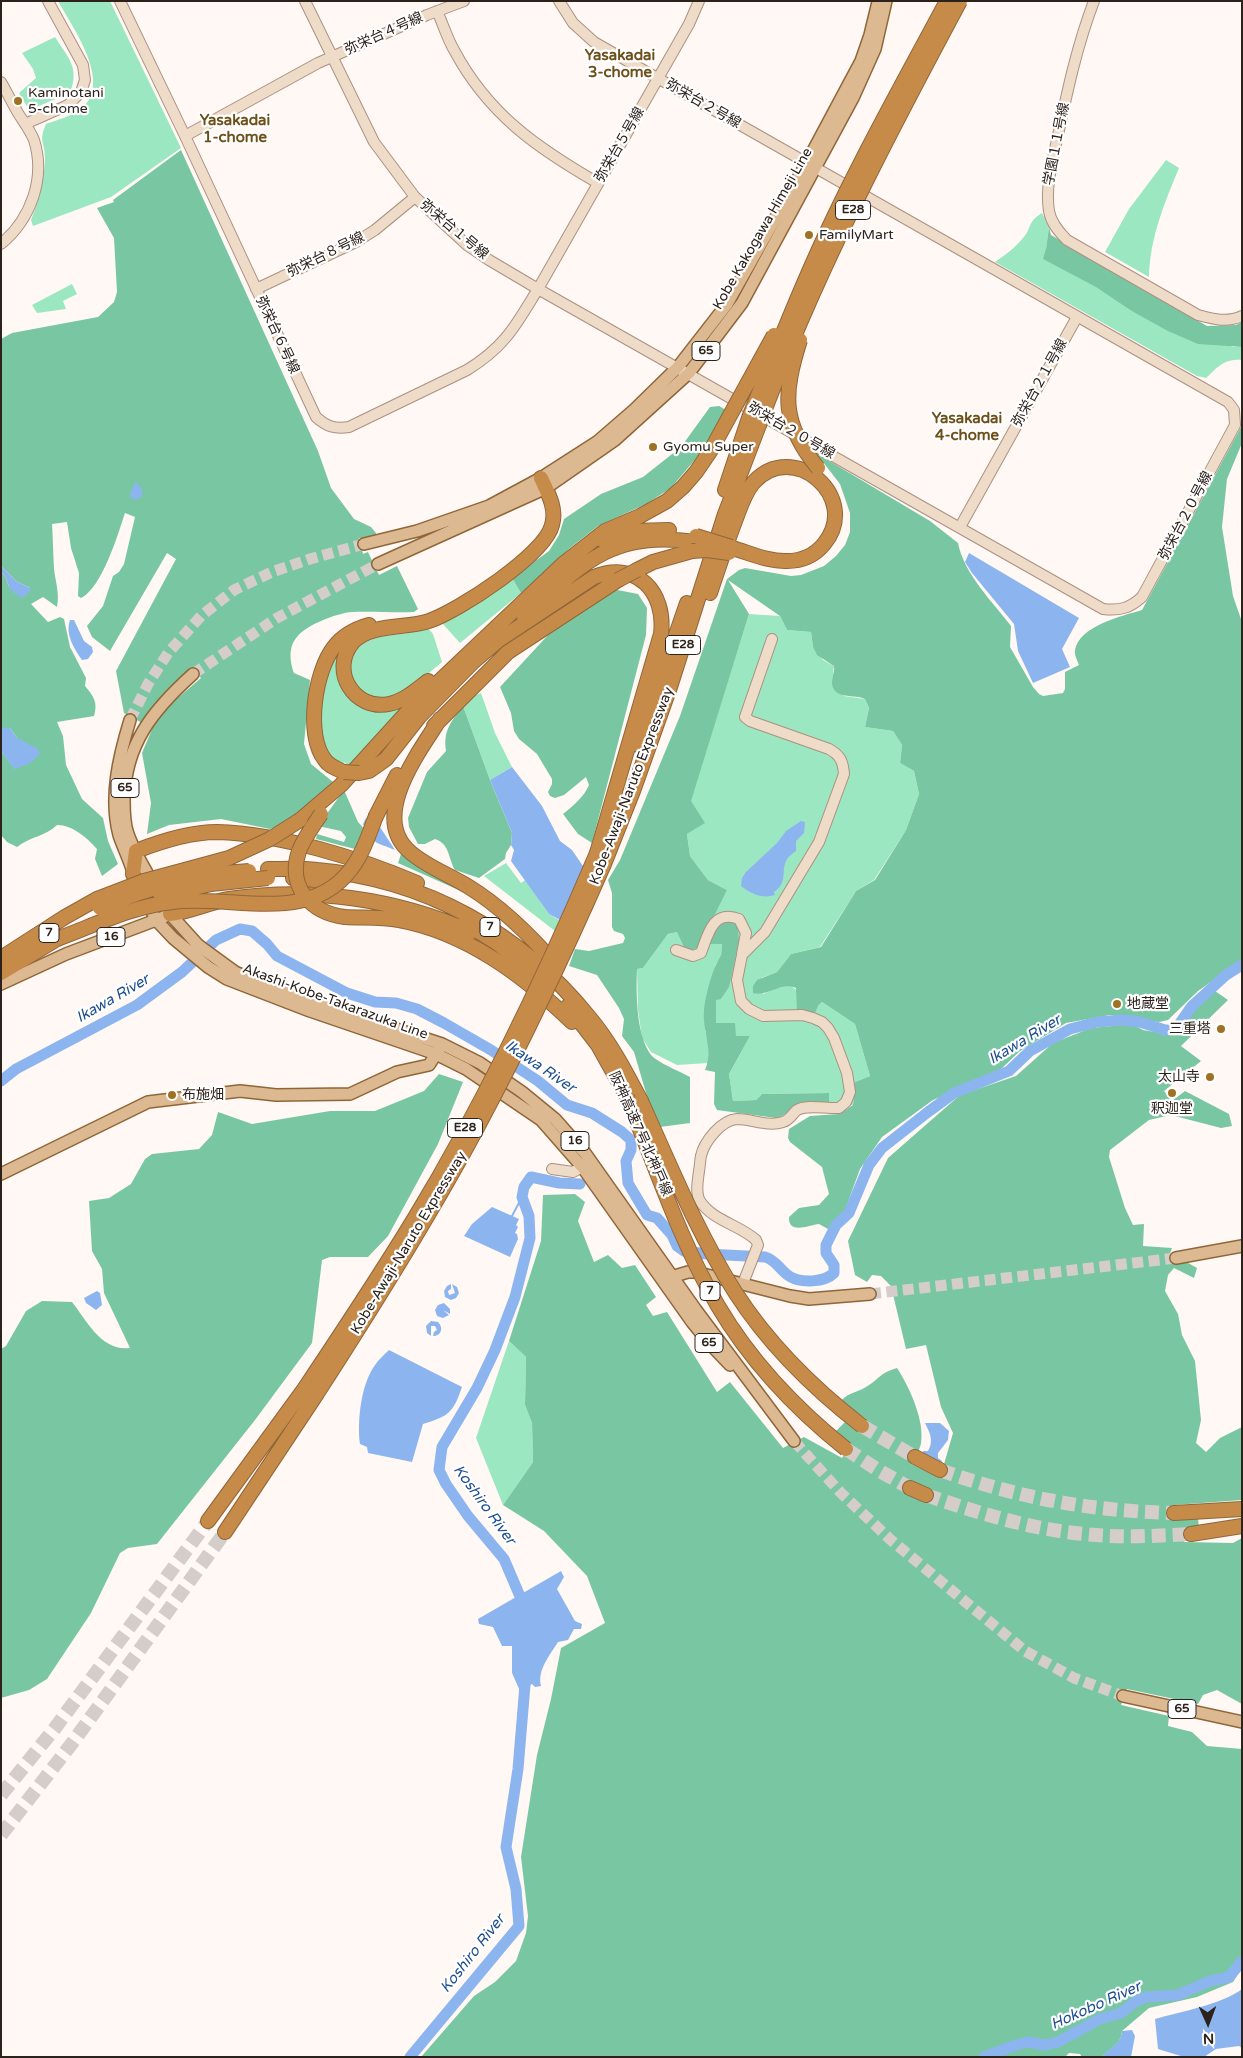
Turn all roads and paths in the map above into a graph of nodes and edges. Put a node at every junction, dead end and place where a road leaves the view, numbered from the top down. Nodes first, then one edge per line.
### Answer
1 (48, 1) edge
2 (120, 1) edge
3 (305, 1) edge
4 (464, 1) edge
5 (559, 1) edge
6 (699, 1) edge
7 (878, 1) edge
8 (886, 1) edge
9 (947, 1) edge
10 (960, 1) edge
11 (1094, 1) edge
12 (437, 11) junction
13 (332, 57) junction
14 (658, 78) junction
15 (1, 82) edge
16 (25, 124) junction
17 (185, 136) junction
18 (811, 167) junction
19 (598, 183) junction
20 (415, 197) junction
21 (1, 244) edge
22 (808, 274) junction
23 (256, 289) junction
24 (538, 289) junction
25 (810, 298) junction
26 (1242, 316) edge
27 (1077, 317) junction
28 (678, 367) junction
29 (689, 373) junction
30 (754, 422) junction
31 (540, 485) junction
32 (960, 527) junction
33 (694, 543) junction
34 (364, 544) tunnel mouth
35 (731, 550) junction
36 (577, 552) junction
37 (378, 564) tunnel mouth
38 (558, 603) junction
39 (494, 636) junction
40 (772, 639) dead end
41 (508, 652) junction
42 (193, 674) tunnel mouth
43 (670, 687) junction
44 (440, 719) junction
45 (130, 720) tunnel mouth
46 (343, 778) junction
47 (136, 851) junction
48 (600, 858) junction
49 (133, 874) junction
50 (268, 874) junction
51 (465, 913) junction
52 (170, 914) junction
53 (156, 920) junction
54 (57, 939) junction
55 (497, 943) junction
56 (193, 949) junction
57 (676, 950) dead end
58 (742, 955) junction
59 (1, 960) edge
60 (1, 973) edge
61 (1, 984) edge
62 (610, 1046) junction
63 (439, 1049) junction
64 (634, 1099) junction
65 (587, 1165) junction
66 (552, 1169) dead end
67 (1, 1174) edge
68 (1242, 1246) edge
69 (1176, 1258) tunnel mouth
70 (667, 1278) junction
71 (744, 1278) dead end
72 (870, 1294) tunnel mouth
73 (310, 1391) junction
74 (862, 1426) tunnel mouth
75 (794, 1441) tunnel mouth
76 (846, 1449) tunnel mouth
77 (915, 1457) tunnel mouth
78 (940, 1470) tunnel mouth
79 (910, 1488) tunnel mouth
80 (926, 1495) tunnel mouth
81 (1242, 1509) edge
82 (1174, 1513) tunnel mouth
83 (208, 1521) tunnel mouth
84 (1242, 1526) edge
85 (225, 1532) tunnel mouth
86 (1191, 1534) tunnel mouth
87 (1123, 1696) tunnel mouth
88 (1242, 1722) edge

1 - 16 street
2 - 17 street, 弥栄台６号線
3 - 13 street, 弥栄台１号線
4 - 12 street, 弥栄台４号線
5 - 14 street, 弥栄台２号線
6 - 14 street, 弥栄台５号線
7 - 18 main road, Kobe Kakogawa Himeji Line / 65
8 - 18 main road, Kobe Kakogawa Himeji Line / 65
9 - 22 highway, Kobe-Awaji-Naruto Expressway / E28, bridge
10 - 25 highway, Kobe-Awaji-Naruto Expressway / E28, bridge
11 - 26 street, 学園１１号線
12 - 13 street, 弥栄台４号線
12 - 19 street
13 - 17 street, 弥栄台４号線
13 - 20 street, 弥栄台１号線
14 - 18 street, 弥栄台２号線
14 - 19 street, 弥栄台５号線
15 - 16 street
16 - 21 street
17 - 23 street, 弥栄台６号線
18 - 27 street, 弥栄台２０号線
18 - 28 main road, Kobe Kakogawa Himeji Line / 65
18 - 29 main road, Kobe Kakogawa Himeji Line / 65
19 - 24 street, 弥栄台５号線
20 - 23 street, 弥栄台８号線
20 - 24 street, 弥栄台１号線
22 - 30 highway, Kobe-Awaji-Naruto Expressway / E28, bridge
22 - 36 highway, bridge
23 - 24 street, 弥栄台６号線
24 - 28 street, 弥栄台１号線
25 - 30 highway, Kobe-Awaji-Naruto Expressway / E28, bridge
25 - 35 highway, bridge
27 - 32 street, 弥栄台２１号線
27 - 32 street, 弥栄台２０号線
28 - 29 street, 弥栄台１号線
28 - 31 main road, Kobe Kakogawa Himeji Line / 65
29 - 31 main road, Kobe Kakogawa Himeji Line / 65
29 - 32 street, 弥栄台２０号線
30 - 43 highway, Kobe-Awaji-Naruto Expressway / E28
30 - 48 highway, Kobe-Awaji-Naruto Expressway / E28
31 - 34 main road, Kobe Kakogawa Himeji Line / 65
31 - 37 main road, Kobe Kakogawa Himeji Line / 65
31 - 39 highway
31 - 46 highway
33 - 35 highway, bridge
33 - 36 highway
33 - 39 highway
33 - 41 highway, bridge
35 - 43 highway
36 - 39 highway
38 - 39 highway
38 - 41 highway
38 - 48 highway
39 - 46 highway
39 - 46 highway, bridge
40 - 58 street
41 - 44 highway
42 - 47 main road, 65
43 - 48 highway, Kobe-Awaji-Naruto Expressway / E28
44 - 54 highway, bridge
44 - 62 highway
45 - 49 main road, 65
46 - 59 highway, bridge
46 - 64 highway, bridge
47 - 49 highway
47 - 51 highway
47 - 52 main road, 65
48 - 73 highway, Kobe-Awaji-Naruto Expressway / E28, bridge
49 - 53 main road, 65
50 - 51 highway, 阪神高速7号北神戸線 / 7
50 - 54 highway, 阪神高速7号北神戸線 / 7, bridge
50 - 55 highway, 阪神高速7号北神戸線 / 7
50 - 59 highway, 阪神高速7号北神戸線 / 7, bridge
51 - 62 highway, 阪神高速7号北神戸線 / 7
52 - 53 main road, 16
52 - 55 highway
52 - 56 main road, Akashi-Kobe-Takarazuka Line / 16
53 - 56 main road, Akashi-Kobe-Takarazuka Line / 16
53 - 61 main road, 16
54 - 60 highway, 阪神高速7号北神戸線 / 7
55 - 64 highway, 阪神高速7号北神戸線 / 7
56 - 63 main road, Akashi-Kobe-Takarazuka Line / 16
57 - 58 street
58 - 71 street
62 - 64 highway, 阪神高速7号北神戸線 / 7
63 - 65 main road, Akashi-Kobe-Takarazuka Line / 16
63 - 67 main road, Akashi-Kobe-Takarazuka Line
64 - 74 highway, 阪神高速7号北神戸線 / 7, bridge
64 - 76 highway, 阪神高速7号北神戸線 / 7, bridge
65 - 66 street
65 - 70 main road, Akashi-Kobe-Takarazuka Line / 16
68 - 69 main road
70 - 72 main road
70 - 75 main road, 65
73 - 83 highway, Kobe-Awaji-Naruto Expressway / E28
73 - 85 highway, Kobe-Awaji-Naruto Expressway / E28
77 - 78 highway
79 - 80 highway
81 - 82 highway
84 - 86 highway
87 - 88 main road, 65

